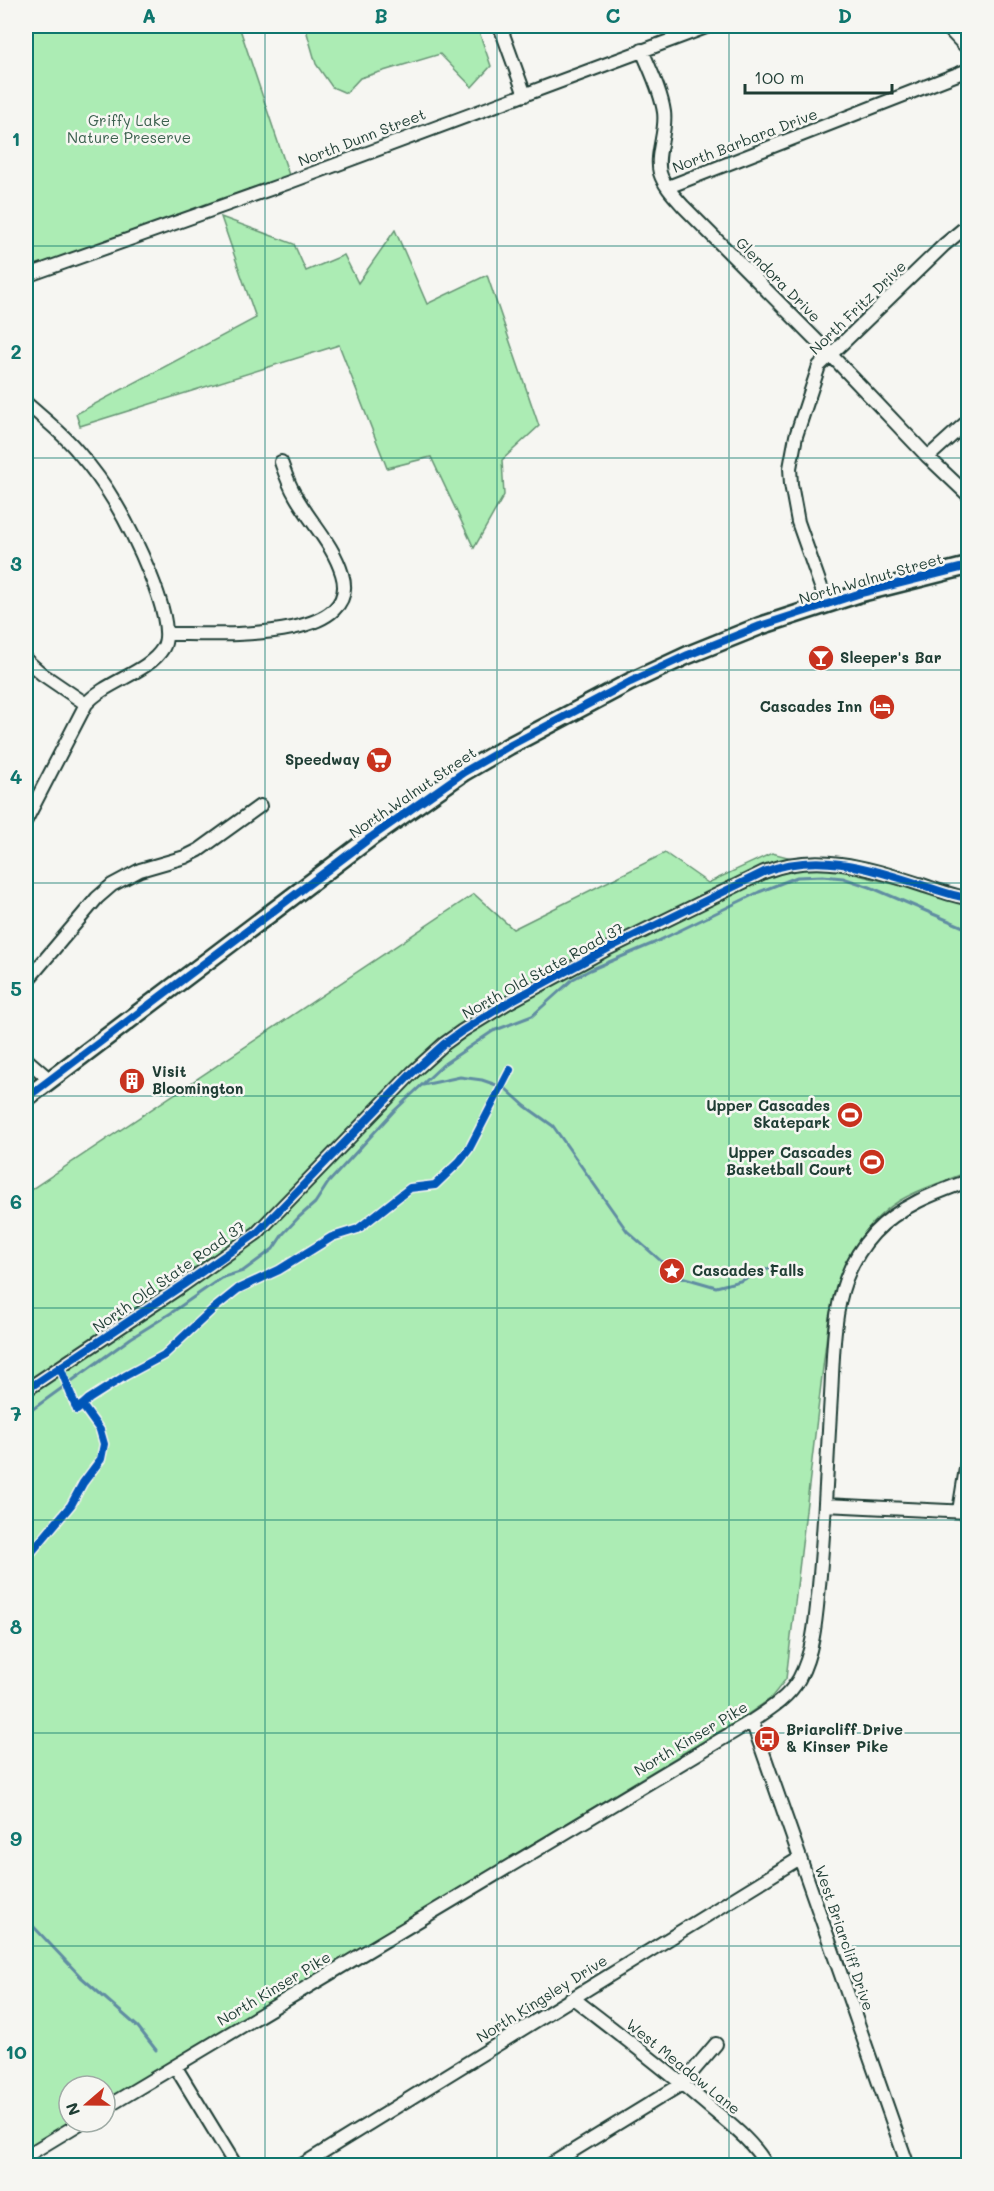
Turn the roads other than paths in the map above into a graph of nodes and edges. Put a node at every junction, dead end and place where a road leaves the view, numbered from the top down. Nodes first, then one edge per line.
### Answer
1 (500, 26) edge
2 (709, 26) edge
3 (946, 26) edge
4 (969, 49) edge
5 (642, 50) junction
6 (969, 70) edge
7 (525, 95) junction
8 (668, 187) junction
9 (969, 225) edge
10 (26, 276) edge
11 (830, 354) junction
12 (26, 403) edge
13 (969, 421) edge
14 (928, 457) junction
15 (281, 462) dead end
16 (969, 495) edge
17 (969, 566) edge
18 (827, 604) junction
19 (167, 634) junction
20 (26, 660) edge
21 (86, 704) junction
22 (260, 806) dead end
23 (26, 820) edge
24 (969, 898) edge
25 (26, 982) edge
26 (26, 1059) edge
27 (49, 1079) junction
28 (26, 1098) edge
29 (969, 1181) edge
30 (26, 1390) edge
31 (969, 1456) edge
32 (825, 1505) junction
33 (964, 1511) edge
34 (752, 1721) junction
35 (800, 1858) junction
36 (573, 1998) junction
37 (716, 2044) dead end
38 (175, 2066) junction
39 (682, 2084) junction
40 (117, 2101) edge
41 (62, 2134) edge
42 (26, 2156) edge
43 (237, 2166) edge
44 (300, 2166) edge
45 (548, 2166) edge
46 (767, 2166) edge
47 (908, 2166) edge

1 - 7 street
2 - 5 street, North Dunn Street
3 - 4 street
5 - 7 street, North Dunn Street
5 - 8 street, Glendora Drive
6 - 8 street, North Barbara Drive
7 - 10 street, North Dunn Street
8 - 11 street, Glendora Drive
9 - 11 street, North Fritz Drive
11 - 14 street, Glendora Drive
11 - 18 street, North Fritz Drive
12 - 19 street
13 - 14 street
14 - 16 street, Glendora Drive
15 - 19 street
17 - 18 main road, North Walnut Street
18 - 27 main road, North Walnut Street
19 - 21 street
20 - 21 street
21 - 23 street
22 - 25 street
24 - 30 street, North Old State Road 37
26 - 27 street
27 - 28 main road, North Walnut Street
29 - 32 street, North Kinser Pike
31 - 33 street
32 - 33 street
32 - 34 street, North Kinser Pike
34 - 35 street, West Briarcliff Drive
34 - 38 street, North Kinser Pike
35 - 36 street, North Kingsley Drive
35 - 47 street, West Briarcliff Drive
36 - 39 street, West Meadow Lane
36 - 44 street, North Kingsley Drive
37 - 39 street
38 - 40 street, North Kinser Pike
38 - 43 street
39 - 45 street
39 - 46 street, West Meadow Lane
41 - 42 street

